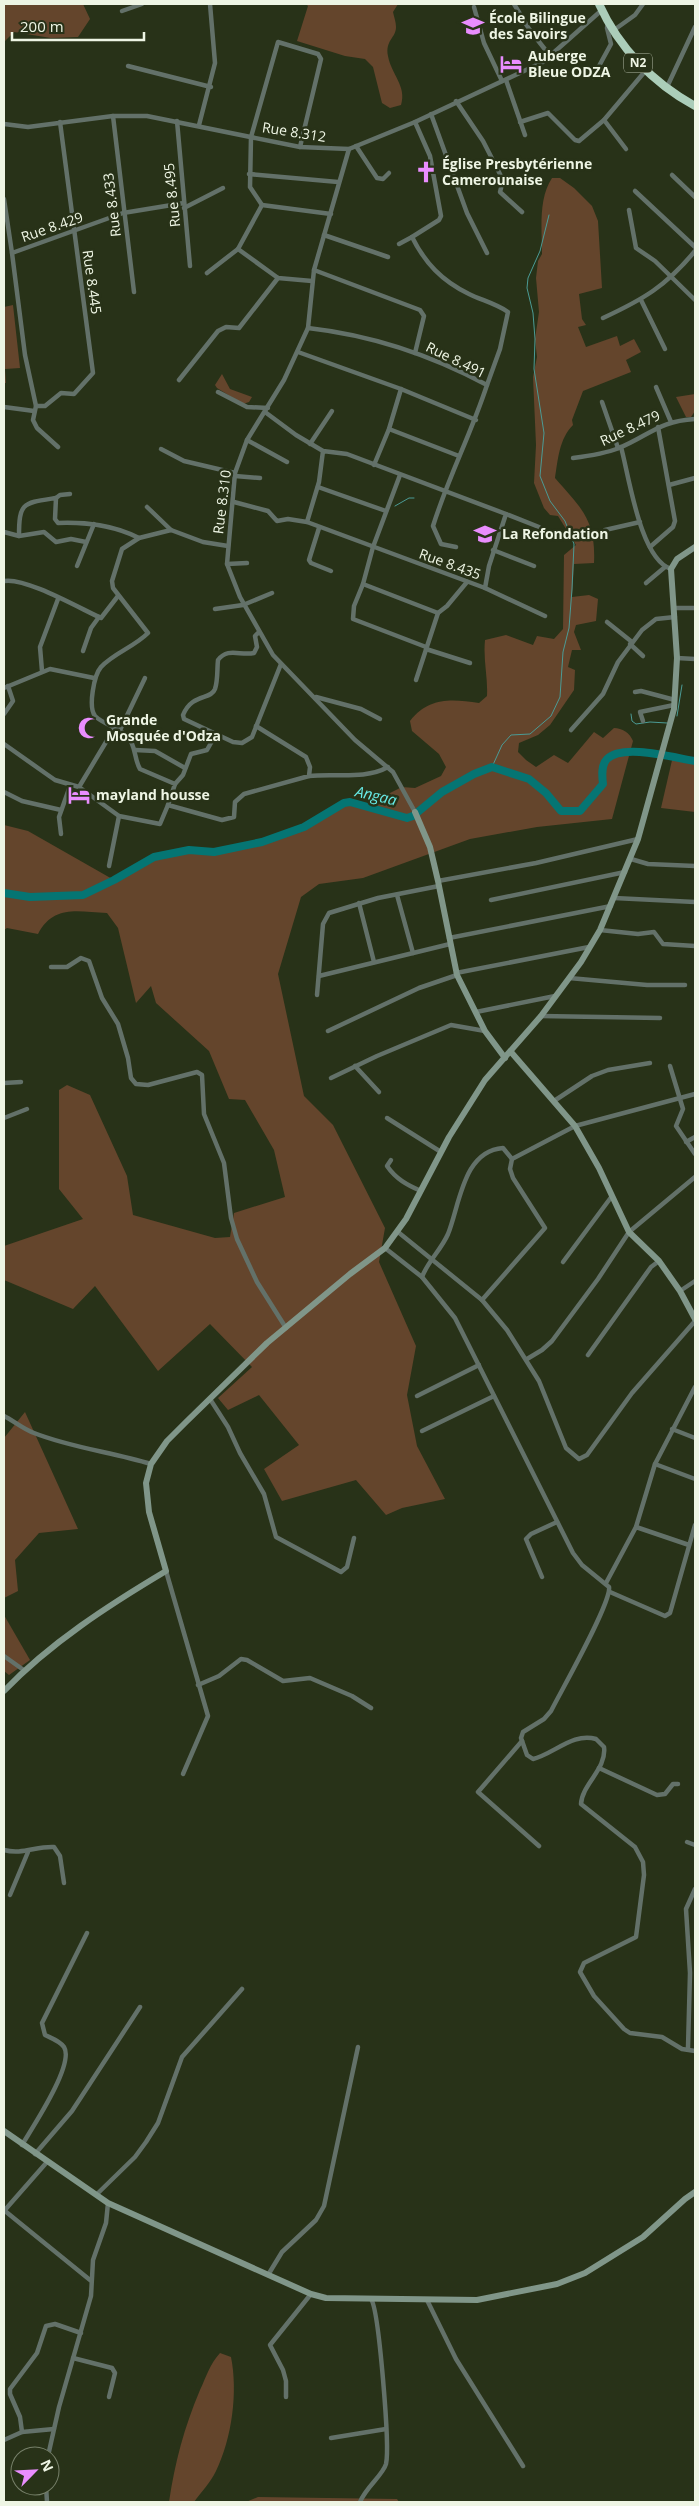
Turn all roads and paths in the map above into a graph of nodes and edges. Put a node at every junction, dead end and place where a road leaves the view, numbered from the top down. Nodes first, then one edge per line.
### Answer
1 (142, 4) edge
2 (210, 4) edge
3 (514, 4) edge
4 (643, 4) edge
5 (602, 6) edge
6 (474, 7) dead end
7 (122, 10) dead end
8 (608, 20) junction
9 (695, 27) edge
10 (616, 30) junction
11 (551, 57) junction
12 (128, 66) dead end
13 (646, 70) junction
14 (593, 77) dead end
15 (504, 81) junction
16 (667, 86) junction
17 (211, 87) junction
18 (456, 101) junction
19 (695, 104) edge
20 (431, 114) junction
21 (112, 116) junction
22 (604, 120) junction
23 (177, 121) junction
24 (60, 122) junction
25 (415, 122) junction
26 (520, 122) junction
27 (4, 124) edge
28 (199, 125) junction
29 (524, 135) dead end
30 (251, 137) junction
31 (356, 146) junction
32 (300, 147) junction
33 (349, 149) junction
34 (626, 149) dead end
35 (389, 173) dead end
36 (249, 174) junction
37 (672, 175) dead end
38 (338, 182) junction
39 (223, 188) dead end
40 (635, 190) dead end
41 (695, 197) edge
42 (4, 199) edge
43 (262, 205) junction
44 (184, 206) junction
45 (630, 210) dead end
46 (522, 212) dead end
47 (123, 213) junction
48 (331, 214) junction
49 (73, 232) junction
50 (324, 235) junction
51 (412, 237) junction
52 (399, 244) dead end
53 (238, 249) junction
54 (695, 249) edge
55 (12, 253) junction
56 (488, 253) dead end
57 (388, 257) dead end
58 (190, 266) dead end
59 (314, 270) junction
60 (207, 273) dead end
61 (671, 277) junction
62 (278, 278) junction
63 (312, 281) junction
64 (134, 292) dead end
65 (642, 300) junction
66 (695, 300) edge
67 (603, 318) dead end
68 (308, 328) junction
69 (665, 349) dead end
70 (298, 352) junction
71 (415, 353) junction
72 (179, 380) dead end
73 (487, 385) junction
74 (656, 387) dead end
75 (401, 389) junction
76 (218, 392) dead end
77 (602, 402) dead end
78 (4, 407) edge
79 (35, 409) junction
80 (266, 410) junction
81 (332, 411) dead end
82 (476, 420) junction
83 (695, 420) edge
84 (671, 422) junction
85 (658, 427) junction
86 (389, 429) junction
87 (247, 440) junction
88 (310, 444) junction
89 (58, 447) dead end
90 (620, 447) junction
91 (161, 448) dead end
92 (324, 451) junction
93 (459, 456) junction
94 (573, 458) dead end
95 (287, 462) dead end
96 (374, 465) junction
97 (235, 474) junction
98 (400, 475) junction
99 (260, 478) dead end
100 (695, 478) edge
101 (670, 485) junction
102 (318, 487) junction
103 (445, 492) junction
104 (70, 494) dead end
105 (56, 498) junction
106 (234, 502) junction
107 (147, 507) dead end
108 (386, 511) junction
109 (506, 514) junction
110 (307, 522) junction
111 (640, 522) junction
112 (94, 524) junction
113 (539, 527) dead end
114 (320, 528) junction
115 (171, 530) junction
116 (605, 530) dead end
117 (4, 532) edge
118 (19, 536) junction
119 (139, 538) junction
120 (86, 542) junction
121 (228, 546) junction
122 (373, 547) junction
123 (456, 547) dead end
124 (695, 547) edge
125 (650, 548) junction
126 (493, 550) junction
127 (247, 563) dead end
128 (228, 564) junction
129 (77, 566) dead end
130 (534, 566) dead end
131 (668, 568) junction
132 (331, 571) dead end
133 (4, 581) edge
134 (467, 582) junction
135 (646, 583) dead end
136 (363, 584) junction
137 (485, 588) junction
138 (272, 594) dead end
139 (118, 596) junction
140 (58, 599) junction
141 (243, 605) junction
142 (674, 608) junction
143 (695, 608) edge
144 (215, 609) dead end
145 (438, 613) junction
146 (545, 616) dead end
147 (99, 617) junction
148 (675, 617) junction
149 (607, 622) dead end
150 (259, 632) junction
151 (631, 643) junction
152 (426, 648) junction
153 (83, 651) dead end
154 (643, 656) dead end
155 (677, 658) junction
156 (695, 659) edge
157 (470, 663) dead end
158 (281, 664) junction
159 (42, 671) junction
160 (94, 678) junction
161 (145, 678) dead end
162 (416, 680) dead end
163 (6, 687) edge
164 (635, 692) dead end
165 (315, 697) junction
166 (675, 702) junction
167 (4, 714) edge
168 (380, 719) dead end
169 (643, 721) dead end
170 (256, 726) junction
171 (115, 727) junction
172 (120, 730) junction
173 (571, 730) dead end
174 (216, 734) junction
175 (4, 744) edge
176 (134, 750) junction
177 (388, 767) junction
178 (186, 768) junction
179 (309, 776) junction
180 (176, 784) junction
181 (70, 786) junction
182 (79, 787) junction
183 (4, 792) edge
184 (168, 806) junction
185 (61, 810) junction
186 (415, 812) joint
187 (119, 816) junction
188 (61, 834) dead end
189 (638, 839) junction
190 (631, 859) junction
191 (109, 866) dead end
192 (695, 866) edge
193 (626, 872) junction
194 (439, 883) junction
195 (397, 895) junction
196 (614, 898) junction
197 (491, 900) dead end
198 (695, 902) edge
199 (358, 903) junction
200 (611, 906) junction
201 (600, 930) junction
202 (450, 941) junction
203 (695, 946) edge
204 (589, 948) junction
205 (413, 953) junction
206 (374, 962) junction
207 (51, 968) dead end
208 (456, 974) junction
209 (319, 976) junction
210 (568, 978) junction
211 (685, 985) dead end
212 (317, 995) dead end
213 (556, 996) junction
214 (476, 1012) junction
215 (542, 1016) junction
216 (660, 1018) dead end
217 (485, 1031) junction
218 (328, 1032) dead end
219 (511, 1052) junction
220 (505, 1058) junction
221 (650, 1063) dead end
222 (355, 1066) junction
223 (670, 1066) dead end
224 (331, 1078) dead end
225 (22, 1082) dead end
226 (4, 1083) edge
227 (379, 1092) dead end
228 (695, 1094) edge
229 (680, 1098) junction
230 (554, 1101) junction
231 (27, 1109) dead end
232 (4, 1118) edge
233 (388, 1118) dead end
234 (575, 1126) junction
235 (695, 1137) edge
236 (686, 1142) junction
237 (441, 1152) junction
238 (695, 1154) edge
239 (512, 1159) junction
240 (390, 1160) dead end
241 (695, 1177) edge
242 (421, 1191) junction
243 (612, 1196) junction
244 (398, 1232) junction
245 (629, 1232) junction
246 (385, 1248) junction
247 (432, 1259) junction
248 (659, 1261) junction
249 (563, 1262) dead end
250 (422, 1277) junction
251 (695, 1281) edge
252 (680, 1291) junction
253 (482, 1300) junction
254 (695, 1320) edge
255 (286, 1328) junction
256 (588, 1355) dead end
257 (526, 1359) junction
258 (479, 1366) junction
259 (695, 1387) edge
260 (416, 1396) dead end
261 (494, 1396) junction
262 (210, 1399) junction
263 (4, 1416) edge
264 (672, 1429) junction
265 (422, 1431) dead end
266 (695, 1438) edge
267 (151, 1464) junction
268 (655, 1464) junction
269 (695, 1479) edge
270 (557, 1522) junction
271 (695, 1525) edge
272 (636, 1527) junction
273 (354, 1538) dead end
274 (689, 1545) junction
275 (166, 1571) junction
276 (542, 1577) dead end
277 (606, 1583) junction
278 (610, 1592) junction
279 (4, 1656) edge
280 (25, 1671) junction
281 (198, 1686) junction
282 (4, 1692) edge
283 (371, 1708) dead end
284 (522, 1741) junction
285 (599, 1768) junction
286 (183, 1774) dead end
287 (678, 1784) dead end
288 (687, 1842) dead end
289 (695, 1845) edge
290 (539, 1846) dead end
291 (4, 1850) edge
292 (28, 1852) junction
293 (64, 1883) dead end
294 (695, 1889) edge
295 (10, 1895) dead end
296 (87, 1933) dead end
297 (242, 1989) dead end
298 (140, 2007) dead end
299 (358, 2047) dead end
300 (688, 2048) junction
301 (695, 2051) edge
302 (4, 2131) edge
303 (22, 2145) junction
304 (35, 2154) junction
305 (47, 2162) junction
306 (695, 2192) edge
307 (96, 2195) junction
308 (108, 2203) junction
309 (4, 2211) edge
310 (268, 2275) junction
311 (90, 2280) junction
312 (311, 2294) junction
313 (371, 2299) junction
314 (427, 2300) junction
315 (81, 2334) junction
316 (73, 2358) junction
317 (109, 2397) dead end
318 (286, 2397) dead end
319 (54, 2429) junction
320 (386, 2429) junction
321 (22, 2432) junction
322 (331, 2438) dead end
323 (4, 2440) edge
324 (50, 2446) edge
325 (523, 2466) dead end
326 (360, 2502) edge

1 - 7 street
2 - 17 street
3 - 11 street
4 - 10 street
5 - 8 highway, N2
5 - 10 highway, N2
5 - 11 street, Rue 8.312
6 - 15 street
8 - 10 highway, N2
8 - 14 street
9 - 16 street
10 - 13 highway, N2
11 - 15 street, Rue 8.312
12 - 17 street
13 - 16 highway, N2
13 - 22 street
15 - 18 street, Rue 8.312
15 - 26 street
16 - 19 highway, N2
17 - 28 street
18 - 20 street, Rue 8.312
18 - 46 street
20 - 25 street, Rue 8.312
20 - 56 street
21 - 23 street, Rue 8.312
21 - 24 street, Rue 8.312
21 - 47 street, Rue 8.433
22 - 26 street
22 - 34 street
23 - 28 street, Rue 8.312
23 - 44 street, Rue 8.495
24 - 27 street, Rue 8.312
24 - 49 street, Rue 8.445
25 - 31 street, Rue 8.312
25 - 51 street
26 - 29 street
28 - 30 street, Rue 8.312
30 - 32 street, Rue 8.312
30 - 32 street
30 - 36 street
31 - 33 street, Rue 8.312
31 - 35 street
32 - 33 street, Rue 8.312
33 - 38 street, Rue 8.310
36 - 38 street
36 - 43 street
37 - 41 street
38 - 48 street, Rue 8.310
39 - 44 street, Rue 8.429
40 - 54 street
42 - 55 street, Rue 8.429
43 - 48 street
43 - 53 street
44 - 47 street, Rue 8.429
44 - 58 street, Rue 8.495
45 - 61 street
47 - 49 street, Rue 8.429
47 - 64 street, Rue 8.433
48 - 50 street, Rue 8.310
49 - 55 street, Rue 8.429
49 - 79 street, Rue 8.445
50 - 57 street
50 - 59 street, Rue 8.310
51 - 52 street
51 - 73 street
53 - 60 street
53 - 62 street
54 - 61 street
55 - 79 street
59 - 63 street, Rue 8.310
59 - 71 street
61 - 65 street
61 - 66 street
62 - 63 street
62 - 72 street
63 - 68 street, Rue 8.310
65 - 67 street
65 - 69 street
68 - 70 street, Rue 8.310
68 - 71 street, Rue 8.491
70 - 75 street
70 - 80 street, Rue 8.310
71 - 73 street, Rue 8.491
73 - 82 street, Rue 8.491
74 - 84 street
75 - 82 street
75 - 86 street
76 - 80 street
77 - 90 street
78 - 79 street
79 - 89 street
80 - 87 street, Rue 8.310
80 - 88 street
81 - 88 street
82 - 93 street, Rue 8.491
83 - 84 street, Rue 8.479
84 - 85 street, Rue 8.479
85 - 90 street, Rue 8.479
85 - 101 street
86 - 93 street
86 - 96 street
87 - 95 street
87 - 97 street, Rue 8.310
88 - 92 street
90 - 94 street, Rue 8.479
90 - 111 street
91 - 97 street
92 - 96 street
92 - 102 street
93 - 103 street, Rue 8.491
96 - 98 street
97 - 99 street
97 - 106 street, Rue 8.310
98 - 103 street
98 - 108 street
100 - 101 street
101 - 125 street
102 - 108 street
102 - 110 street
103 - 109 street
103 - 123 street, Rue 8.491
104 - 105 street
105 - 112 street
105 - 118 street
106 - 110 street, Rue 8.435
106 - 121 street, Rue 8.310
107 - 115 street
108 - 122 street
109 - 113 street
109 - 126 street, Rue 8.435
110 - 114 street, Rue 8.435
111 - 116 street
111 - 125 street
112 - 119 street
112 - 120 street
114 - 122 street, Rue 8.435
114 - 132 street
115 - 119 street
115 - 121 street
117 - 118 street
118 - 120 street
119 - 139 street
120 - 129 street
121 - 128 street, Rue 8.310
122 - 134 street, Rue 8.435
122 - 136 street
124 - 131 street
125 - 131 street
126 - 130 street
126 - 137 street, Rue 8.435
127 - 128 street
128 - 141 street, Rue 8.310
131 - 135 street
131 - 142 street
133 - 140 street
134 - 137 street, Rue 8.435
134 - 145 street
136 - 145 street
136 - 152 street
137 - 146 street
138 - 141 street
139 - 147 street
139 - 160 street
140 - 147 street
140 - 159 street
141 - 144 street
141 - 150 street, Rue 8.310
142 - 143 street
142 - 148 street
145 - 152 street
147 - 153 street
148 - 151 street
148 - 155 street
149 - 151 street
150 - 158 street, Rue 8.310
150 - 174 street
151 - 154 street
151 - 173 street
152 - 157 street
152 - 162 street
155 - 156 street
155 - 166 street
158 - 165 street, Rue 8.310
158 - 170 street
159 - 160 street
159 - 163 street
160 - 171 street
161 - 172 street
163 - 167 street
164 - 166 street
165 - 168 street
165 - 177 street, Rue 8.310
166 - 169 street
166 - 189 street
170 - 174 street
170 - 179 street
171 - 172 street
171 - 182 street
172 - 176 street
174 - 178 street
175 - 181 street
176 - 178 street
176 - 180 street
177 - 179 street
177 - 186 street, Rue 8.310
178 - 180 street
179 - 184 street
180 - 184 street
181 - 182 street
181 - 185 street
182 - 187 street
183 - 185 street
184 - 187 street
185 - 188 street
186 - 194 street
187 - 191 street
189 - 190 street
189 - 194 street
190 - 192 street
190 - 193 street
193 - 196 street
193 - 197 street
194 - 195 street
194 - 202 street
195 - 199 street
195 - 205 street
196 - 198 street
196 - 200 street
199 - 206 street
199 - 209 street
200 - 201 street
200 - 202 street
201 - 203 street
201 - 204 street
202 - 205 street
202 - 208 street
204 - 208 street
204 - 210 street
205 - 206 street
206 - 209 street
207 - 255 street
208 - 214 street
208 - 218 street
209 - 212 street
210 - 211 street
210 - 213 street
213 - 214 street
213 - 215 street
214 - 217 street
215 - 216 street
215 - 219 street
217 - 220 street
217 - 222 street
219 - 220 street
219 - 230 street
220 - 237 street
221 - 230 street
222 - 224 street
222 - 227 street
223 - 229 street
225 - 226 street
228 - 229 street
229 - 234 street
229 - 236 street
230 - 234 street
231 - 232 street
233 - 237 street
234 - 239 street
234 - 243 street
235 - 236 street
236 - 238 street
237 - 242 street
239 - 247 street
239 - 253 street
240 - 242 street
241 - 245 street
242 - 244 street
243 - 245 street
243 - 249 street
244 - 246 street
244 - 247 street
245 - 248 street
245 - 257 street
246 - 250 street
246 - 255 street
247 - 250 street
247 - 253 street
248 - 252 street
248 - 256 street
250 - 258 street
251 - 252 street
252 - 254 street
253 - 257 street
254 - 257 street
255 - 262 street
258 - 260 street
258 - 261 street
259 - 264 street
261 - 265 street
261 - 270 street
262 - 267 street
262 - 273 street
263 - 267 street
264 - 266 street
264 - 268 street
267 - 275 street
268 - 269 street
268 - 272 street
270 - 276 street
270 - 277 street
271 - 274 street
272 - 274 street
272 - 277 street
274 - 278 street
275 - 280 street
275 - 281 street
277 - 278 street
278 - 284 street
279 - 280 street
280 - 282 street
281 - 283 street
281 - 286 street
284 - 285 street
284 - 290 street
285 - 287 street
285 - 300 street
288 - 289 street
291 - 292 street
292 - 293 street
292 - 295 street
294 - 300 street
296 - 303 street
297 - 307 street
298 - 304 street
299 - 310 street
300 - 301 street
302 - 303 street
303 - 304 street
304 - 305 street
305 - 307 street
305 - 309 street
306 - 314 street
307 - 308 street
308 - 310 street
308 - 311 street
309 - 311 street
310 - 312 street
311 - 315 street
312 - 313 street
312 - 318 street
313 - 314 street
313 - 320 street
314 - 325 street
315 - 316 street
315 - 321 street
316 - 317 street
316 - 319 street
319 - 321 street
319 - 324 street
320 - 322 street
320 - 326 street
321 - 323 street

